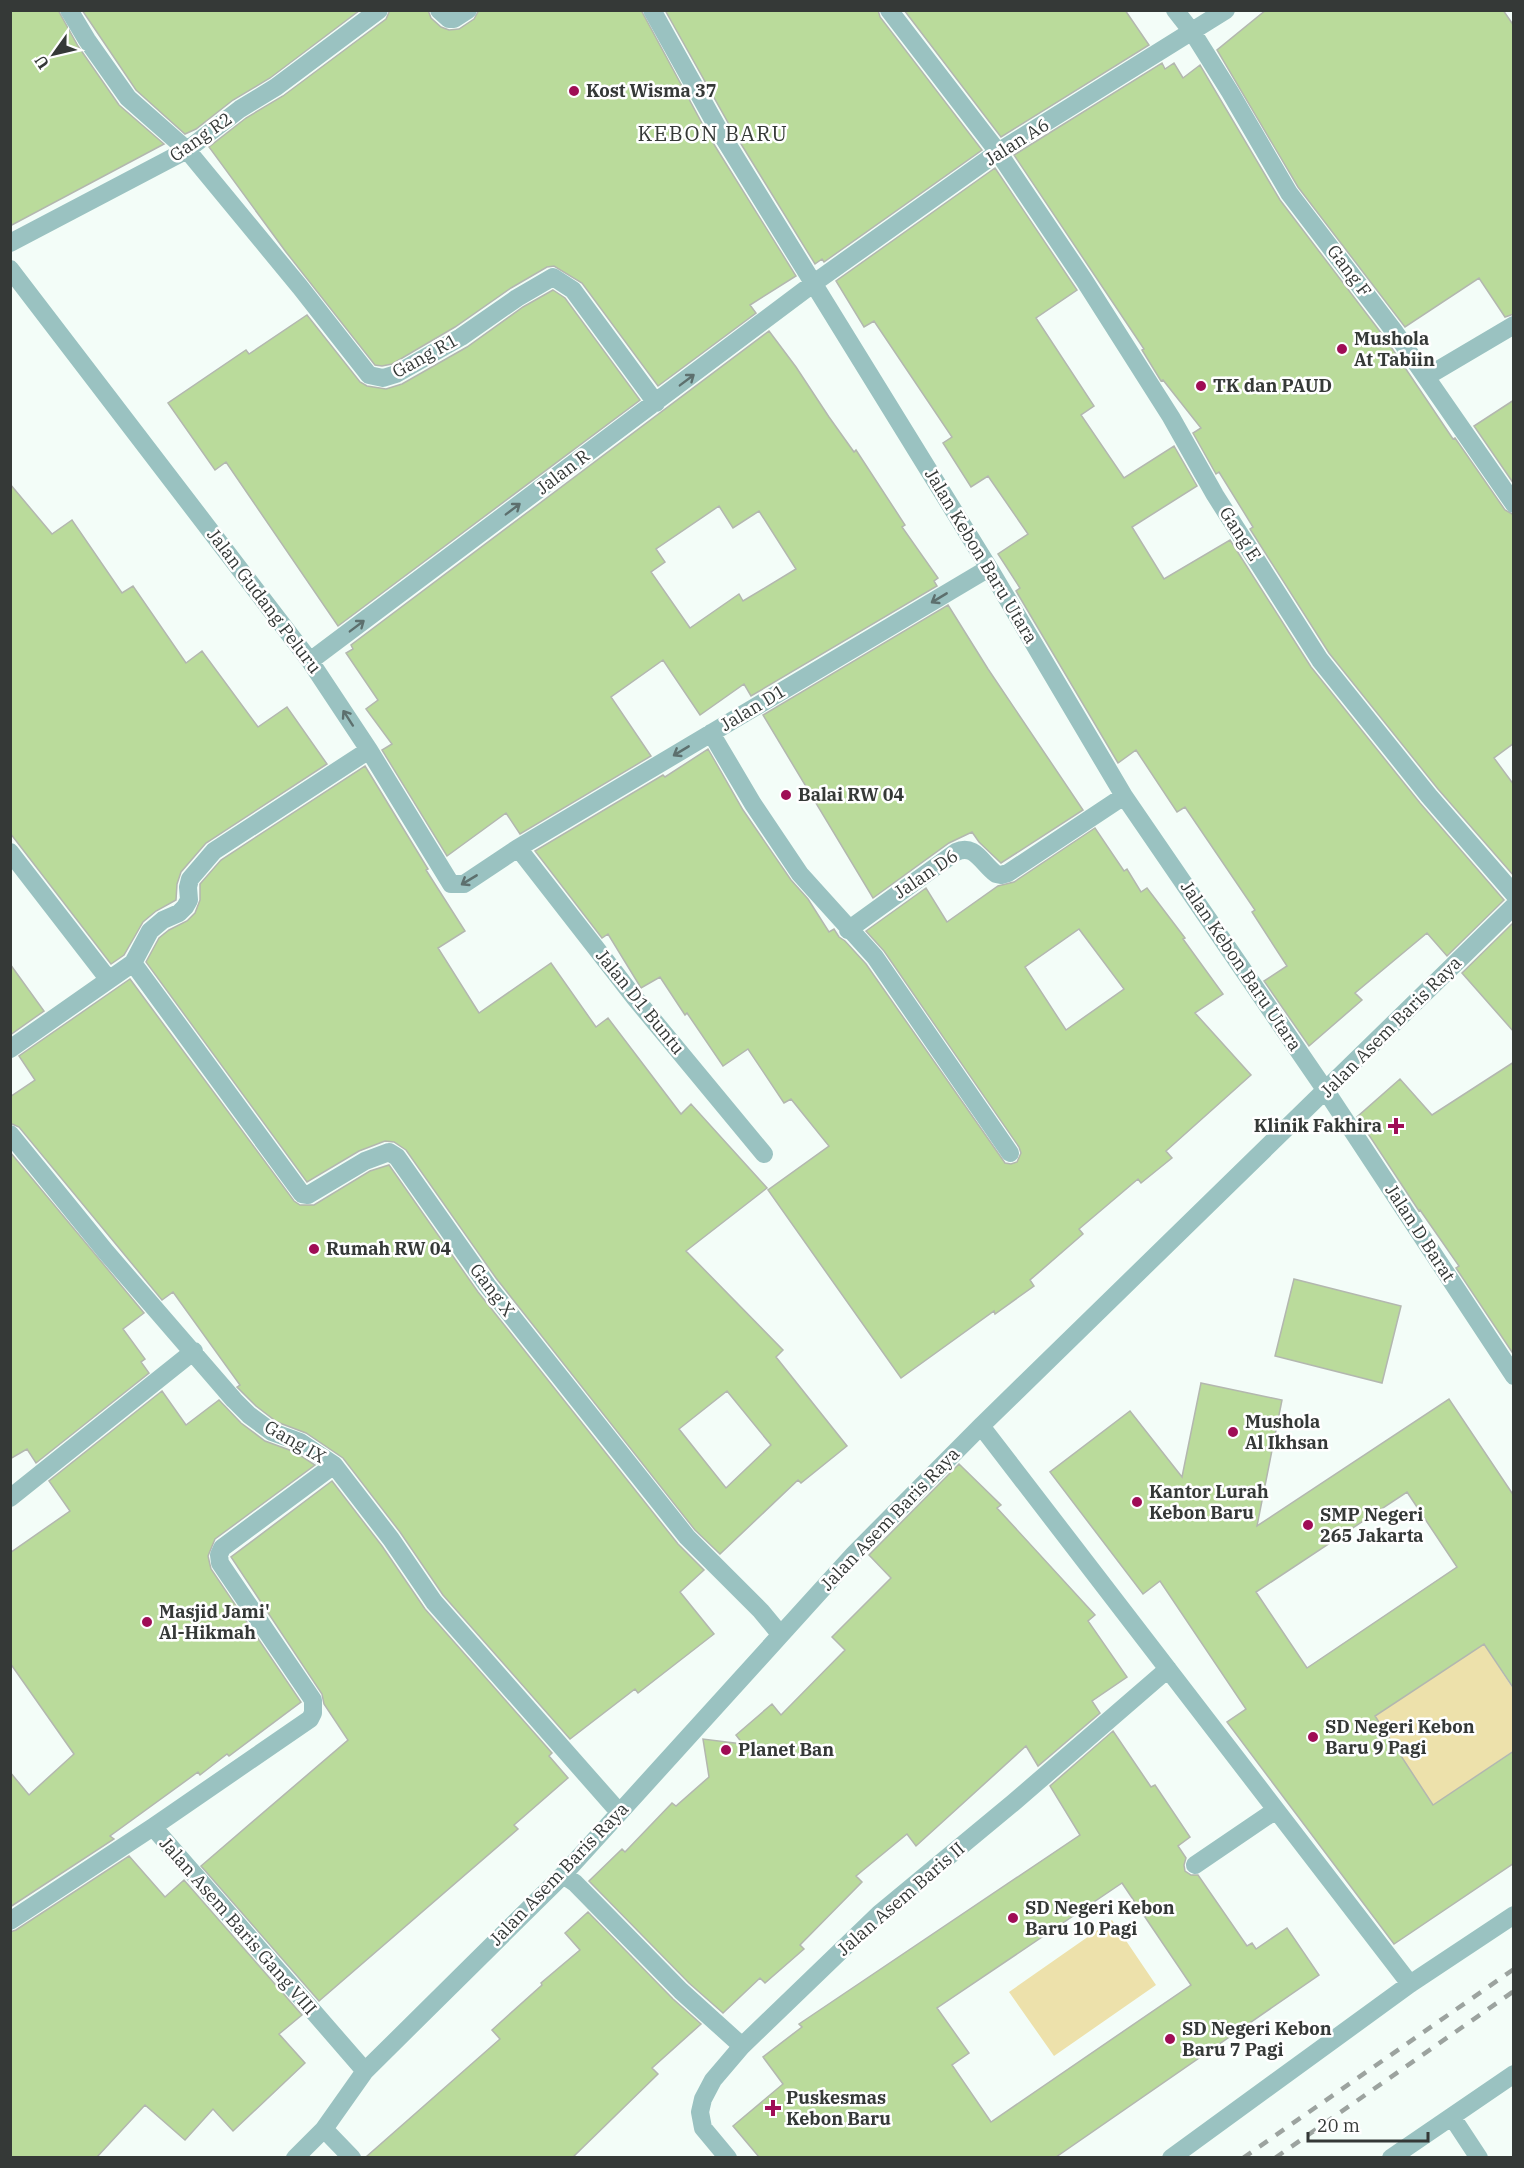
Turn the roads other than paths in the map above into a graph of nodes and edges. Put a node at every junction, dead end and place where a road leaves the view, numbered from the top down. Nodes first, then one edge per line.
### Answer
1 (69, 10) edge
2 (379, 10) edge
3 (439, 10) edge
4 (468, 10) edge
5 (652, 10) edge
6 (888, 10) edge
7 (1175, 10) edge
8 (1226, 10) edge
9 (1193, 33) junction
10 (187, 150) junction
11 (998, 152) junction
12 (10, 243) edge
13 (10, 269) edge
14 (814, 283) junction
15 (1514, 326) edge
16 (1426, 377) junction
17 (656, 403) junction
18 (1514, 504) edge
19 (989, 568) junction
20 (310, 661) junction
21 (711, 733) junction
22 (369, 750) junction
23 (1124, 796) junction
24 (518, 848) junction
25 (10, 852) edge
26 (1514, 894) edge
27 (1514, 906) edge
28 (848, 930) junction
29 (133, 963) junction
30 (109, 980) junction
31 (10, 1049) edge
32 (1326, 1091) junction
33 (10, 1134) edge
34 (764, 1154) dead end
35 (1010, 1154) dead end
36 (194, 1351) junction
37 (1514, 1376) edge
38 (981, 1426) junction
39 (334, 1465) junction
40 (10, 1498) edge
41 (780, 1634) junction
42 (1168, 1669) junction
43 (1276, 1810) junction
44 (619, 1812) junction
45 (153, 1827) junction
46 (1195, 1864) dead end
47 (563, 1875) junction
48 (1514, 1915) edge
49 (10, 1921) edge
50 (1410, 1984) junction
51 (742, 2046) junction
52 (365, 2071) junction
53 (1514, 2074) edge
54 (1452, 2117) junction
55 (324, 2129) junction
56 (295, 2157) edge
57 (352, 2157) edge
58 (728, 2157) edge
59 (1171, 2157) edge
60 (1391, 2157) edge
61 (1479, 2157) edge

1 - 10 street
2 - 10 street, Gang R2
3 - 4 street
5 - 14 street, Jalan Kebon Baru Utara
6 - 11 street, Gang E
7 - 9 street, Gang F
8 - 9 street, Jalan A6
9 - 11 street, Jalan A6
9 - 16 street, Gang F
10 - 12 street, Gang R2
10 - 17 street, Gang R1
11 - 14 street, Jalan A6
11 - 26 street, Gang E
13 - 20 street, Jalan Gudang Peluru
17 -> 14 street, Jalan R
14 - 19 street, Jalan Kebon Baru Utara
15 - 16 street
16 - 18 street, Gang F
20 -> 17 street, Jalan R
19 -> 21 street, Jalan D1
19 - 23 street, Jalan Kebon Baru Utara
22 -> 20 street, Jalan Gudang Peluru
21 -> 24 street, Jalan D1
21 - 28 street
24 -> 22 street, Jalan Gudang Peluru
22 - 29 street
23 - 28 street, Jalan D6
23 - 32 street, Jalan Kebon Baru Utara
24 - 34 street, Jalan D1 Buntu
25 - 30 street
27 - 32 street, Jalan Asem Baris Raya
28 - 35 street
29 - 30 street
29 - 41 street, Gang X
30 - 31 street
32 - 37 street, Jalan D Barat
32 - 38 street, Jalan Asem Baris Raya
33 - 36 street, Gang IX
36 - 39 street, Gang IX
36 - 40 street
38 - 41 street, Jalan Asem Baris Raya
38 - 42 street
39 - 44 street, Gang IX
39 - 45 street, Jalan Asem Baris Gang VIII
41 - 44 street, Jalan Asem Baris Raya
42 - 43 street
42 - 51 street, Jalan Asem Baris II
43 - 46 street
43 - 50 street
44 - 47 street, Jalan Asem Baris Raya
45 - 49 street
45 - 52 street, Jalan Asem Baris Gang VIII
47 - 51 street
47 - 52 street, Jalan Asem Baris Raya
48 - 50 street
50 - 59 street
51 - 58 street, Jalan Asem Baris II
52 - 55 street, Jalan Asem Baris Raya
53 - 54 street
54 - 60 street
54 - 61 street
55 - 56 street, Jalan Asem Baris Raya
55 - 57 street

